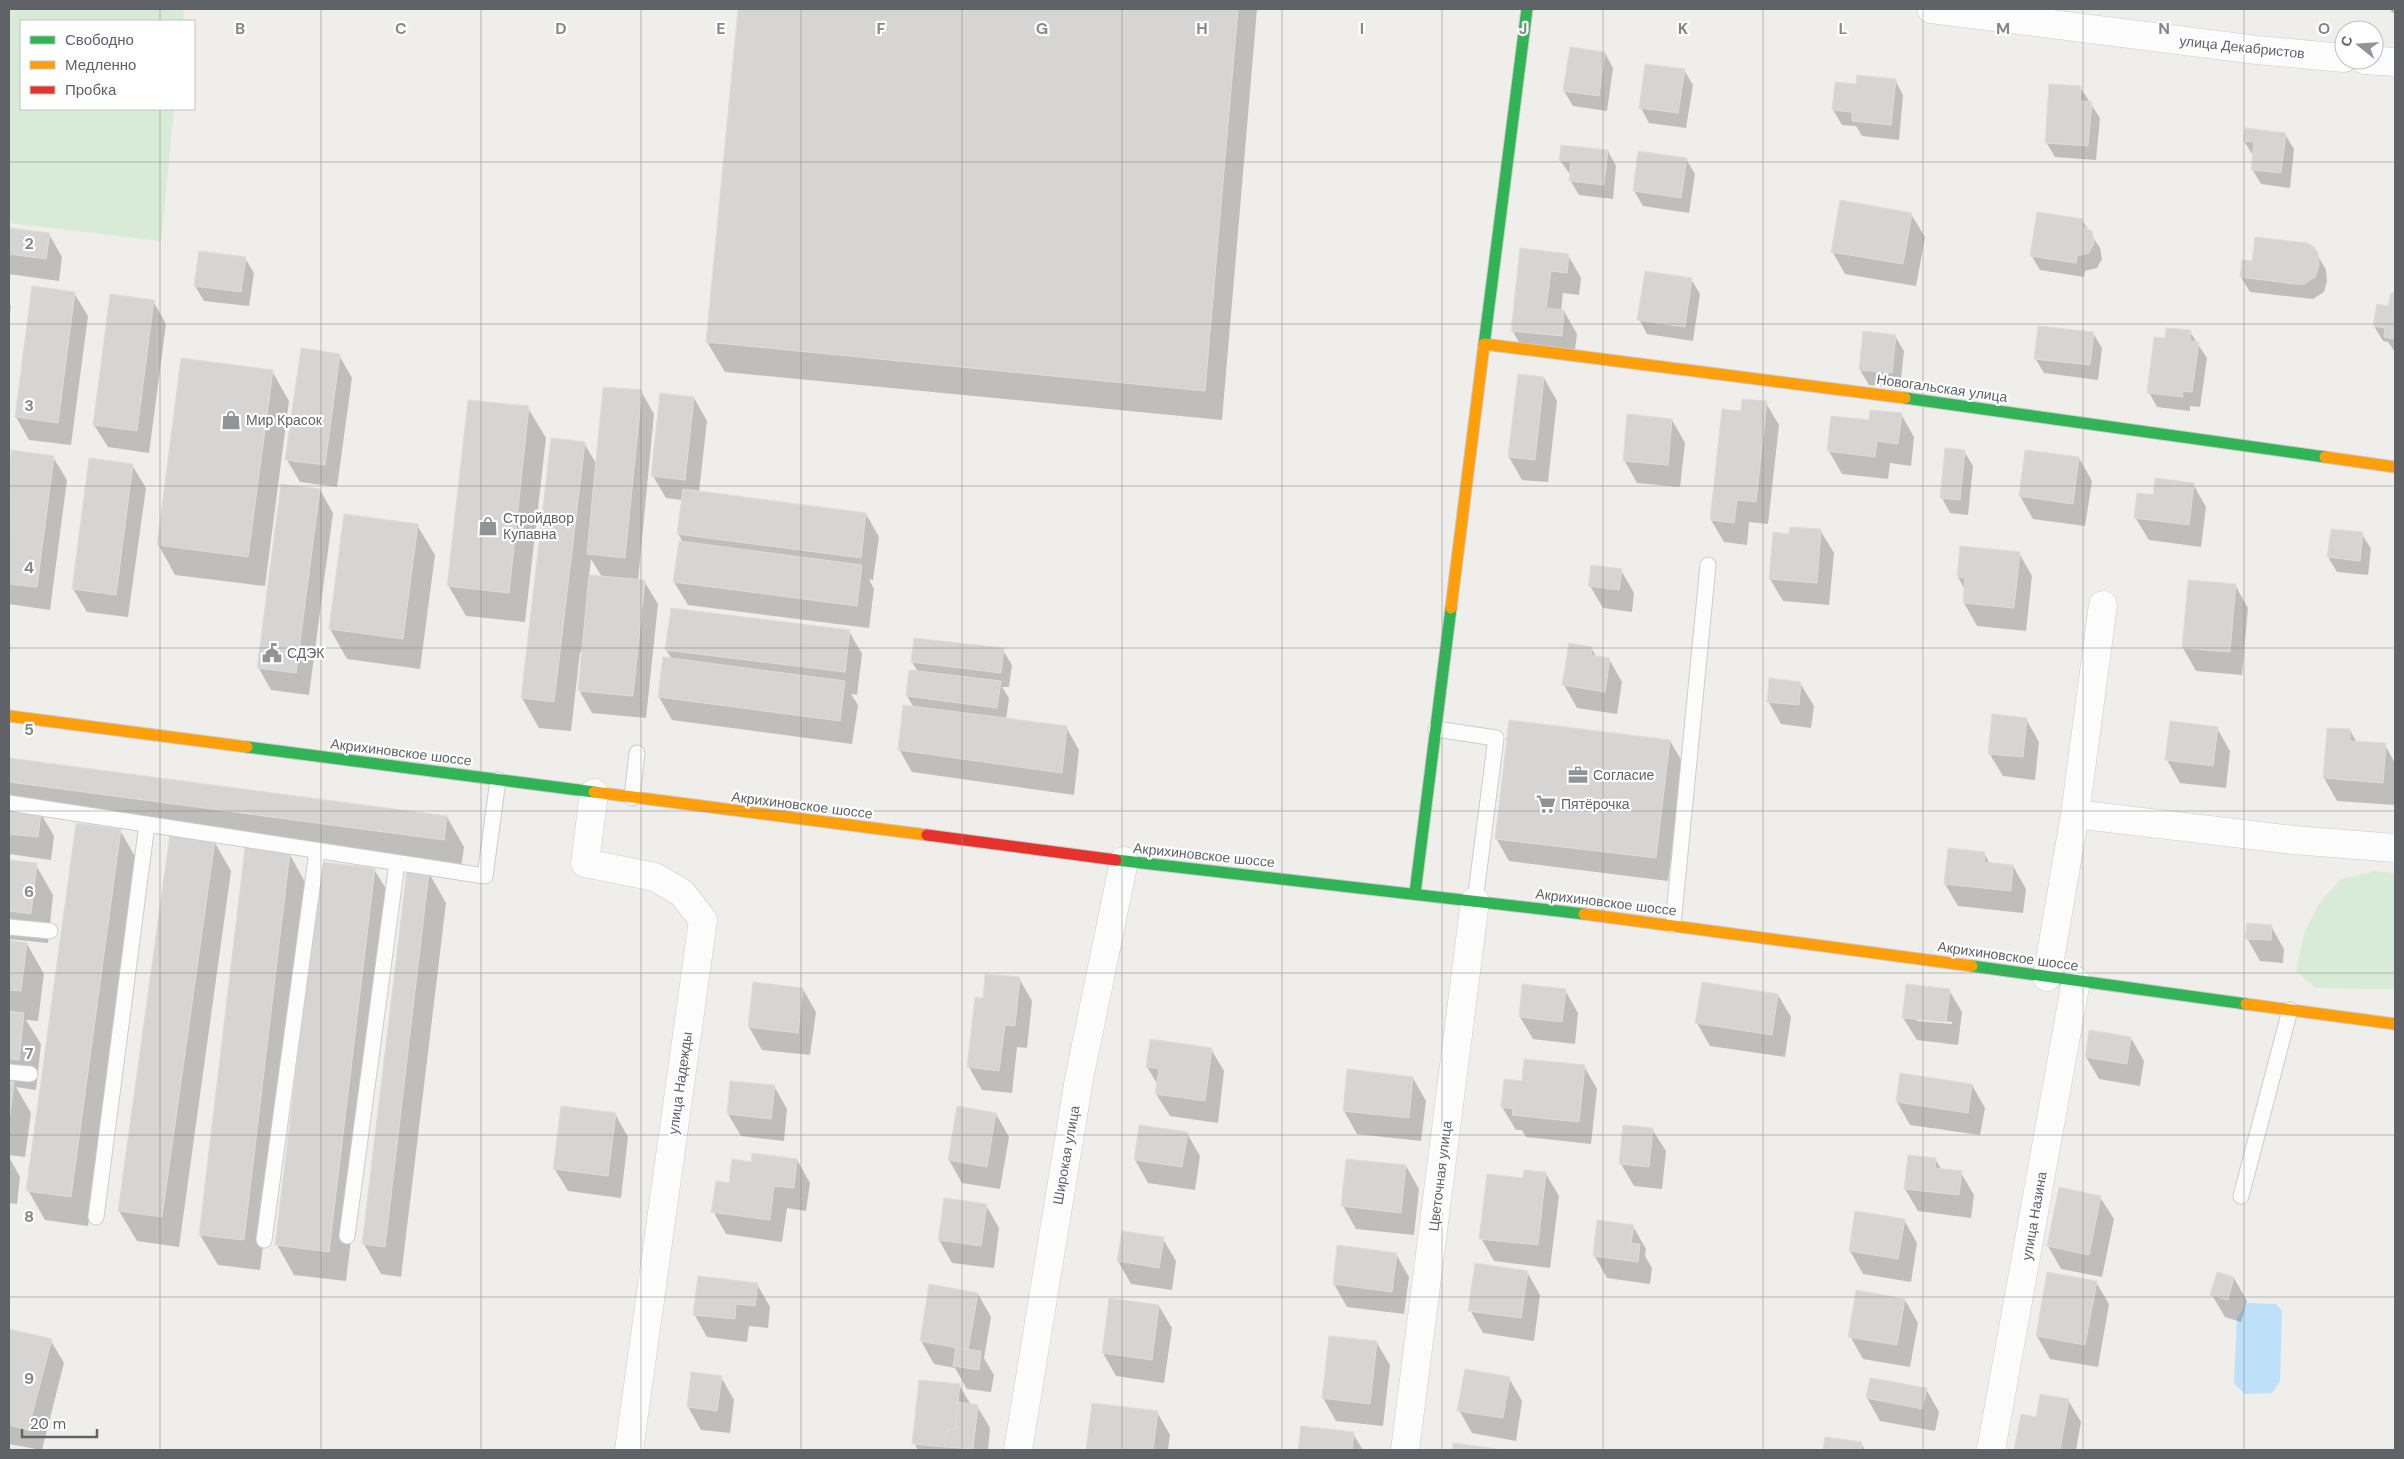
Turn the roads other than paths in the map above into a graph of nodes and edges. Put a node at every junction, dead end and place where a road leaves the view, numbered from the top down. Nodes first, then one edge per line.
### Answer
1 (1528, 9) edge
2 (1931, 9) edge
3 (2096, 19) edge
4 (2334, 57) edge
5 (1484, 344) junction
6 (2395, 467) edge
7 (1708, 565) dead end
8 (2103, 606) dead end
9 (9, 716) edge
10 (1436, 729) junction
11 (638, 753) dead end
12 (498, 780) junction
13 (594, 793) junction
14 (632, 798) junction
15 (9, 803) edge
16 (2075, 814) junction
17 (147, 824) junction
18 (2395, 848) edge
19 (316, 850) junction
20 (1124, 861) junction
21 (397, 863) junction
22 (1414, 893) junction
23 (1475, 901) junction
24 (1673, 925) junction
25 (9, 927) edge
26 (50, 931) dead end
27 (2047, 977) junction
28 (2076, 981) junction
29 (2290, 1010) junction
30 (2395, 1024) edge
31 (9, 1072) edge
32 (30, 1074) dead end
33 (2241, 1196) dead end
34 (96, 1216) dead end
35 (347, 1236) dead end
36 (264, 1240) dead end
37 (629, 1450) edge
38 (1018, 1450) edge
39 (1405, 1450) edge
40 (1991, 1450) edge

1 - 5 main road
2 - 3 street, улица Декабристов
3 - 4 street, улица Декабристов
5 - 6 main road, Новогальская улица
5 - 10 main road
7 - 24 lane
8 - 16 street
9 - 12 main road, Акрихиновское шоссе
10 - 22 main road
10 - 23 lane
11 - 14 lane
12 - 13 main road, Акрихиновское шоссе
12 - 21 lane
13 - 14 main road, Акрихиновское шоссе
13 - 37 street, улица Надежды
14 - 20 main road, Акрихиновское шоссе
15 - 17 lane
16 - 18 street
16 - 27 street
17 - 19 lane
17 - 34 lane
19 - 21 lane
19 - 36 lane
20 - 22 main road, Акрихиновское шоссе
20 - 38 street, Широкая улица
21 - 35 lane
22 - 23 main road, Акрихиновское шоссе
23 - 24 main road, Акрихиновское шоссе
23 - 39 street, Цветочная улица
24 - 27 main road, Акрихиновское шоссе
25 - 26 lane
27 - 28 main road, Акрихиновское шоссе
28 - 29 main road, Акрихиновское шоссе
28 - 40 street, улица Назина
29 - 30 main road, Акрихиновское шоссе
29 - 33 lane
31 - 32 lane

